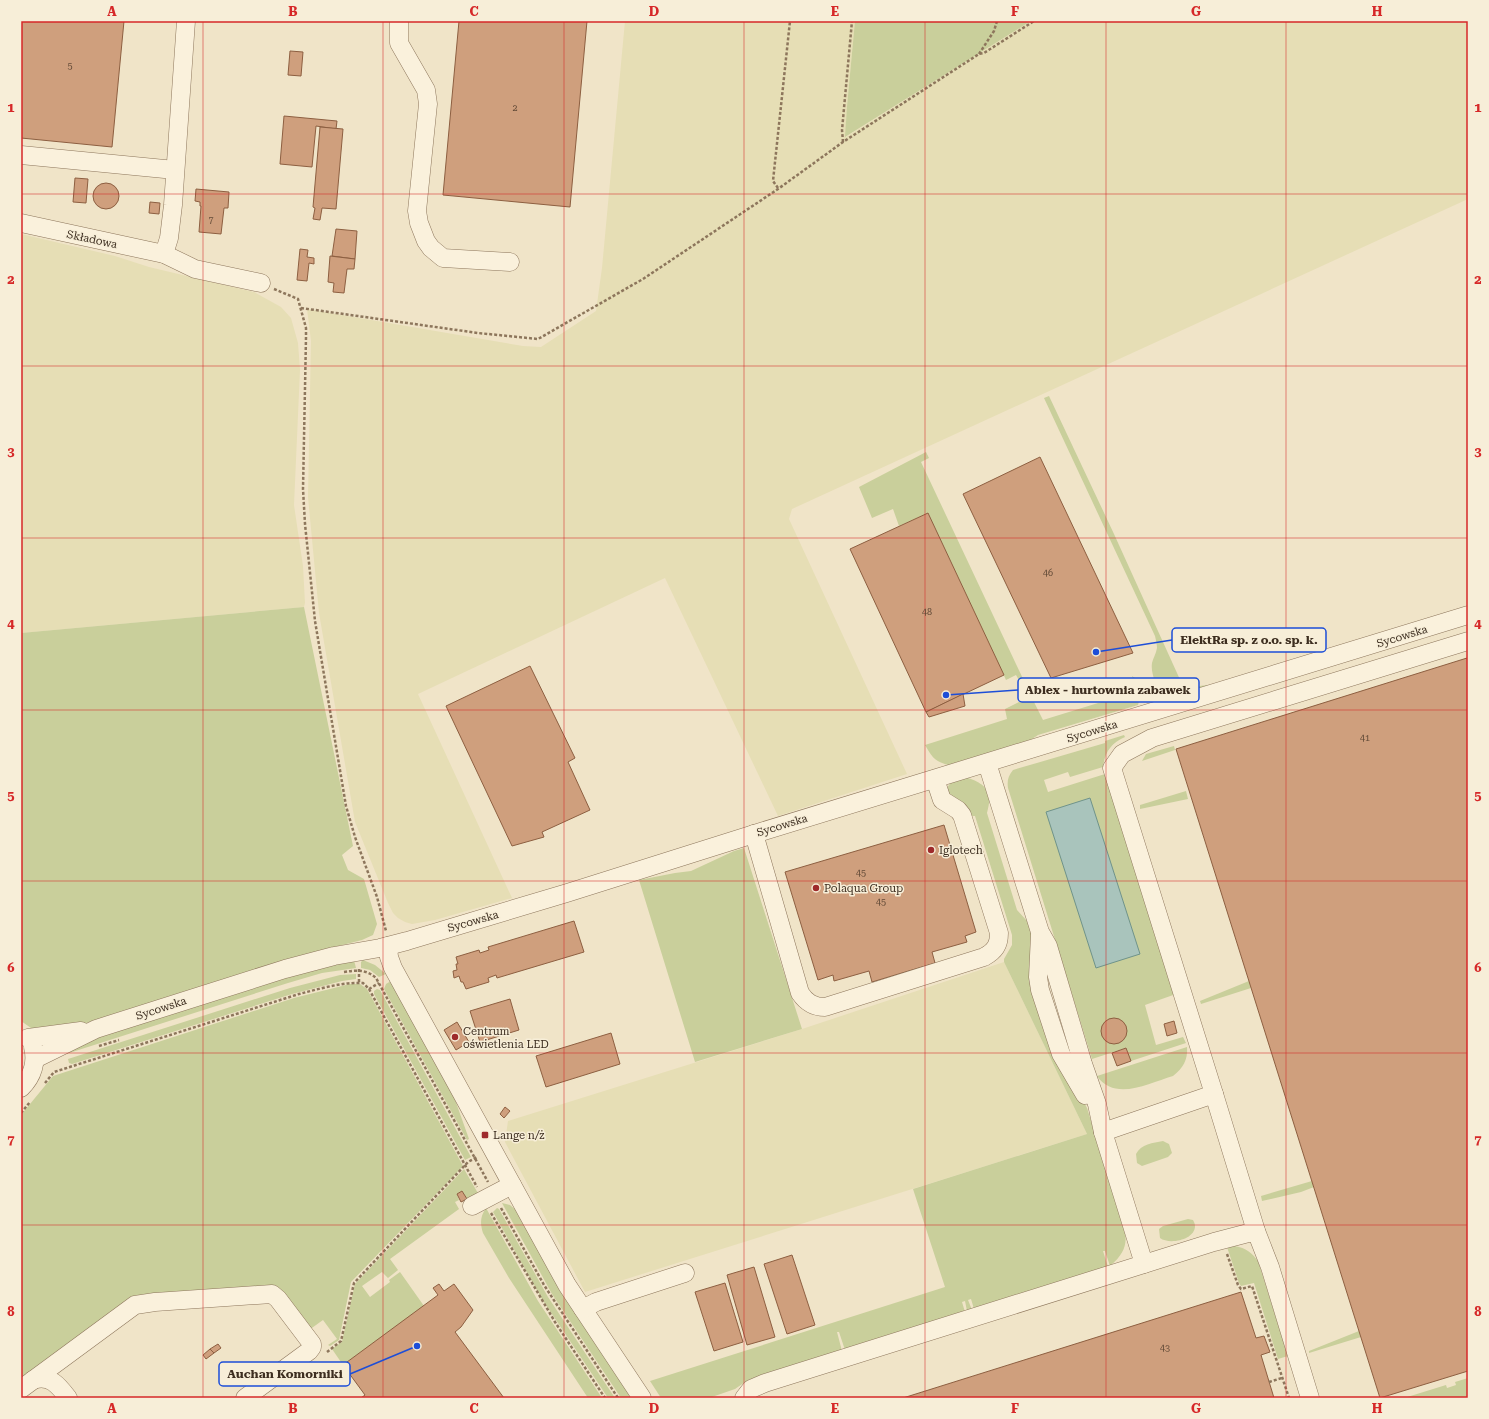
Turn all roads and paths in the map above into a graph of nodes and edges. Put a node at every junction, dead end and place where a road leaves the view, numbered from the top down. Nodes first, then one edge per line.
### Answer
1 (186, 21) edge
2 (399, 21) edge
3 (790, 21) edge
4 (852, 21) edge
5 (997, 21) edge
6 (1034, 21) edge
7 (979, 54) junction
8 (843, 142) junction
9 (21, 155) edge
10 (176, 170) junction
11 (778, 189) junction
12 (21, 223) edge
13 (164, 254) junction
14 (510, 262) dead end
15 (261, 283) joint
16 (301, 308) junction
17 (1468, 615) edge
18 (1468, 641) edge
19 (987, 763) junction
20 (935, 779) junction
21 (754, 834) junction
22 (388, 946) junction
23 (340, 972) dead end
24 (96, 1029) junction
25 (25, 1034) edge
26 (121, 1039) dead end
27 (92, 1049) dead end
28 (35, 1059) junction
29 (45, 1084) dead end
30 (26, 1094) edge
31 (1214, 1094) junction
32 (21, 1113) edge
33 (1103, 1132) junction
34 (476, 1158) junction
35 (465, 1166) junction
36 (512, 1185) junction
37 (484, 1200) junction
38 (1256, 1231) junction
39 (1225, 1248) dead end
40 (1144, 1264) junction
41 (685, 1273) dead end
42 (583, 1309) junction
43 (1271, 1343) junction
44 (1267, 1344) dead end
45 (325, 1353) dead end
46 (1282, 1378) junction
47 (1269, 1382) dead end
48 (27, 1384) edge
49 (1289, 1397) edge
50 (68, 1398) edge
51 (245, 1398) edge
52 (605, 1398) edge
53 (618, 1398) edge
54 (642, 1398) edge
55 (744, 1398) edge
56 (1310, 1398) edge

1 - 10 street
2 - 14 street
3 - 11 path
4 - 8 path
5 - 7 path
6 - 7 path
7 - 8 path
8 - 11 path
9 - 10 street
10 - 13 street
11 - 16 path
12 - 13 street, Składowa
13 - 15 street, Składowa
15 - 16 path
16 - 22 path
17 - 19 street, Sycowska
18 - 31 street
19 - 20 street, Sycowska
19 - 33 street
20 - 21 street, Sycowska
20 - 21 street
21 - 22 street, Sycowska
22 - 24 street, Sycowska
22 - 36 street
23 - 34 path
24 - 25 street, Sycowska
24 - 28 street, Sycowska
25 - 28 street
26 - 27 path
28 - 30 street
29 - 35 path
30 - 32 path
31 - 33 street
31 - 38 street
33 - 40 street
34 - 35 path
34 - 37 path
35 - 37 path
35 - 45 path
36 - 37 street
36 - 42 street
37 - 52 path
37 - 53 path
38 - 40 street
38 - 56 street
39 - 43 path
40 - 55 street
41 - 42 street
42 - 54 street
43 - 44 path
43 - 46 path
46 - 47 path
46 - 49 path
48 - 50 street
48 - 51 street

